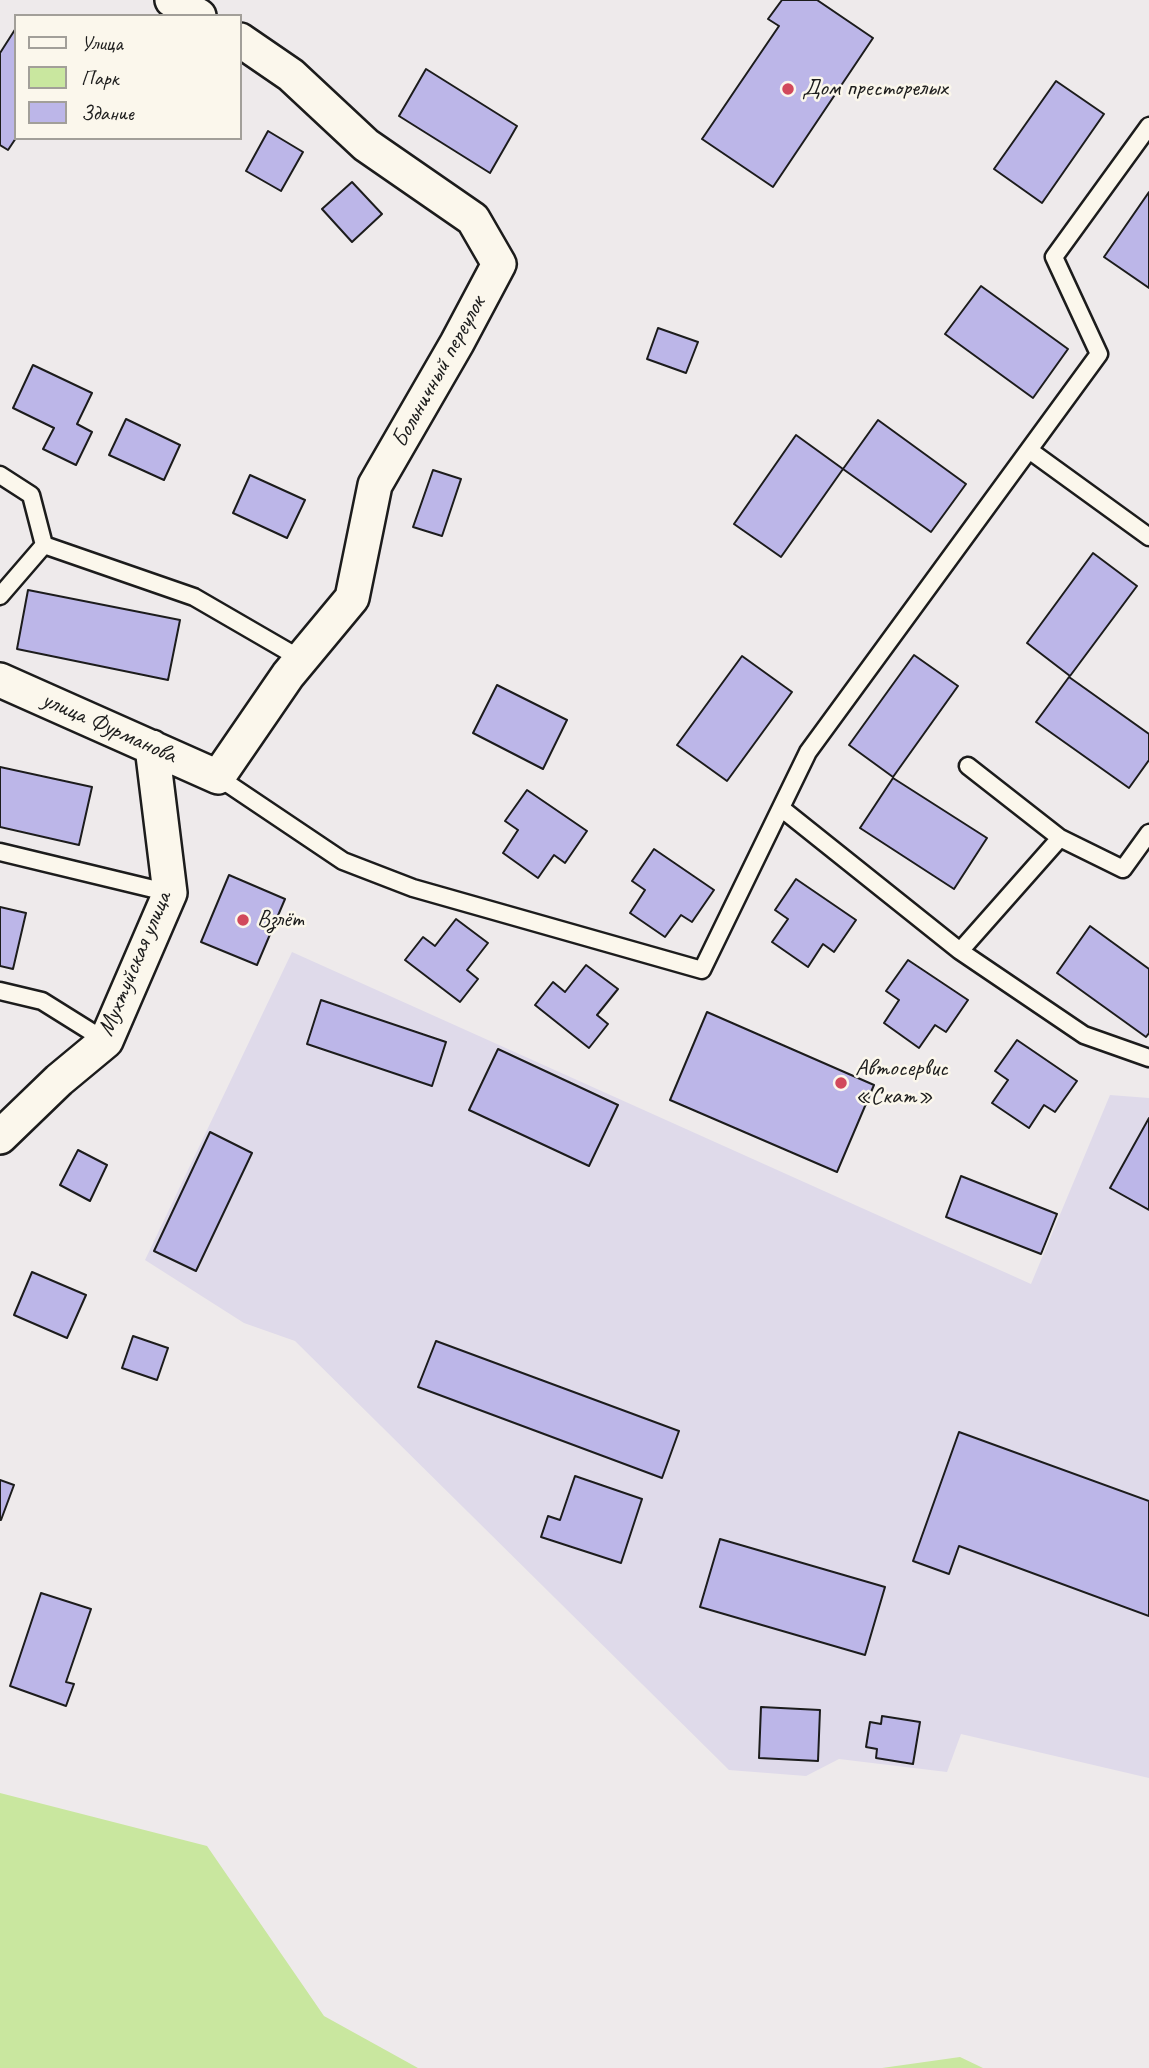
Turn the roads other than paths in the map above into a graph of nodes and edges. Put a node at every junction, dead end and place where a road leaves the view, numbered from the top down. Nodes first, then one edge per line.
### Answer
1 (172, 0) edge
2 (196, 14) edge
3 (242, 41) edge
4 (1149, 126) edge
5 (1029, 450) junction
6 (0, 475) edge
7 (1149, 537) edge
8 (44, 545) junction
9 (0, 596) edge
10 (301, 659) junction
11 (0, 680) edge
12 (152, 747) junction
13 (968, 766) dead end
14 (218, 777) junction
15 (781, 808) junction
16 (1149, 833) edge
17 (1059, 838) junction
18 (0, 852) edge
19 (170, 893) junction
20 (960, 951) junction
21 (0, 991) edge
22 (106, 1041) junction
23 (1149, 1058) edge
24 (0, 1137) edge

1 - 2 street
3 - 10 street, Больничный переулок
4 - 5 lane
5 - 7 lane
5 - 15 lane
6 - 8 lane
8 - 9 lane
8 - 10 lane
10 - 14 street, Больничный переулок
11 - 12 street, улица Фурманова
12 - 14 street, улица Фурманова
12 - 19 street, Мухтуйская улица
13 - 17 lane
14 - 15 lane
15 - 20 lane
16 - 17 lane
17 - 20 lane
18 - 19 lane
19 - 22 street, Мухтуйская улица
20 - 23 lane
21 - 22 lane
22 - 24 street, Мухтуйская улица

